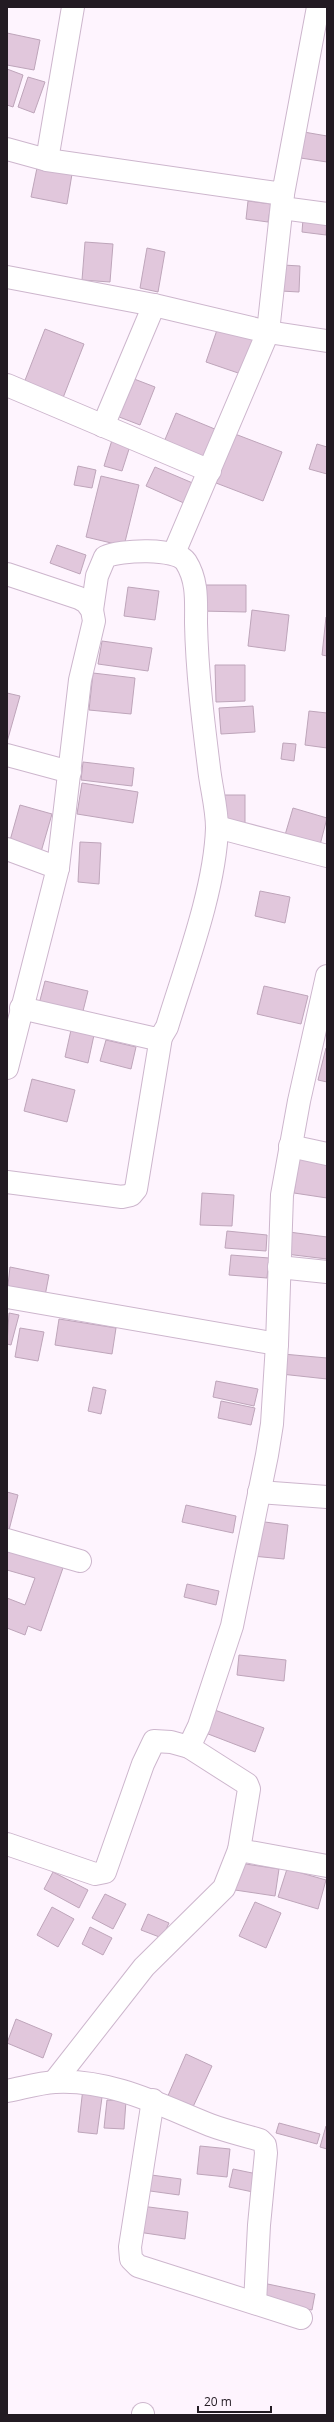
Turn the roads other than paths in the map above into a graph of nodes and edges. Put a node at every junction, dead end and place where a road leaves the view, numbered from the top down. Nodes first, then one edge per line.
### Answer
1 (74, 7) edge
2 (318, 7) edge
3 (320, 32) edge
4 (7, 149) edge
5 (47, 160) junction
6 (282, 201) junction
7 (327, 214) edge
8 (7, 277) edge
9 (154, 305) junction
10 (268, 332) junction
11 (327, 342) edge
12 (7, 385) edge
13 (103, 426) junction
14 (210, 471) junction
15 (174, 554) junction
16 (7, 574) edge
17 (92, 610) junction
18 (7, 755) edge
19 (70, 772) junction
20 (217, 827) junction
21 (7, 849) edge
22 (327, 856) edge
23 (58, 868) junction
24 (327, 976) edge
25 (21, 1008) junction
26 (161, 1037) junction
27 (7, 1068) edge
28 (290, 1146) junction
29 (327, 1154) edge
30 (7, 1182) edge
31 (279, 1267) junction
32 (327, 1272) edge
33 (7, 1297) edge
34 (277, 1344) junction
35 (259, 1492) junction
36 (327, 1497) edge
37 (7, 1540) edge
38 (80, 1561) dead end
39 (189, 1747) junction
40 (7, 1844) edge
41 (239, 1850) junction
42 (327, 1866) edge
43 (54, 2082) junction
44 (7, 2091) edge
45 (153, 2100) junction
46 (255, 2303) junction
47 (301, 2318) dead end

1 - 5 street
2 - 3 street
3 - 6 street
4 - 5 street
5 - 6 street
6 - 7 street
6 - 10 street
8 - 9 street
9 - 10 street
9 - 13 street
10 - 11 street
10 - 14 street
12 - 13 street
13 - 14 street
14 - 15 street
15 - 17 street
15 - 20 street
16 - 17 street
17 - 19 street
18 - 19 street
19 - 23 street
20 - 22 street
20 - 26 street
21 - 23 street
23 - 25 street
24 - 28 street
25 - 26 street
25 - 27 street
26 - 30 street
28 - 29 street
28 - 31 street
31 - 32 street
31 - 34 street
33 - 34 street
34 - 35 street
35 - 36 street
35 - 39 street
37 - 38 street
39 - 40 street
39 - 41 street
41 - 42 street
41 - 43 street
43 - 44 street
43 - 45 street
45 - 46 street
45 - 46 street
46 - 47 street

